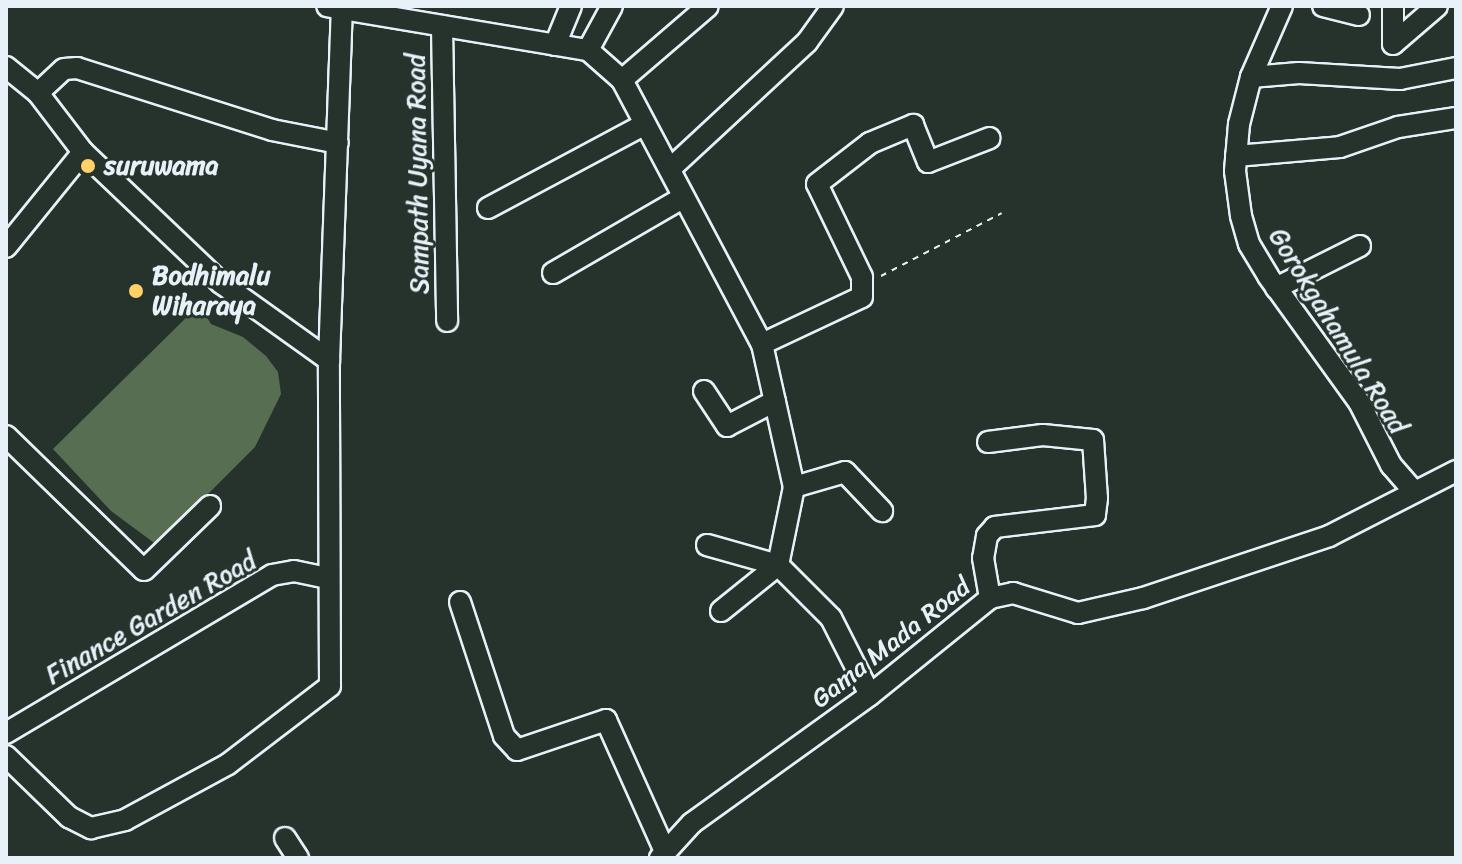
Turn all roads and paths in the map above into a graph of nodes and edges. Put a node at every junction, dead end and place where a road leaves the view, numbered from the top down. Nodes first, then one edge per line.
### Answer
1 (571, 6) edge
2 (612, 6) edge
3 (708, 6) edge
4 (833, 6) edge
5 (1282, 6) edge
6 (1323, 6) edge
7 (1393, 6) edge
8 (1437, 6) edge
9 (334, 7) edge
10 (1359, 15) dead end
11 (442, 26) junction
12 (555, 45) junction
13 (588, 50) junction
14 (6, 67) edge
15 (1456, 68) edge
16 (1251, 77) junction
17 (622, 80) junction
18 (38, 93) junction
19 (1456, 118) edge
20 (645, 124) junction
21 (990, 138) dead end
22 (338, 143) junction
23 (83, 152) junction
24 (1236, 156) junction
25 (670, 169) junction
26 (684, 197) junction
27 (488, 208) dead end
28 (1002, 213) dead end
29 (1360, 246) dead end
30 (6, 247) edge
31 (553, 273) dead end
32 (862, 284) junction
33 (1276, 288) junction
34 (447, 321) dead end
35 (762, 344) junction
36 (329, 360) junction
37 (704, 391) dead end
38 (775, 401) junction
39 (6, 436) edge
40 (988, 442) dead end
41 (1456, 471) edge
42 (794, 487) junction
43 (1414, 491) junction
44 (210, 506) dead end
45 (882, 511) dead end
46 (707, 545) dead end
47 (778, 565) junction
48 (327, 578) junction
49 (990, 598) junction
50 (460, 602) dead end
51 (230, 611) dead end
52 (721, 611) dead end
53 (182, 629) junction
54 (870, 695) junction
55 (6, 733) edge
56 (6, 756) edge
57 (285, 838) dead end
58 (662, 854) edge
59 (298, 858) edge

1 - 12 street
2 - 13 street
3 - 17 street
4 - 25 street
5 - 16 street, Gorokgahamula Road
6 - 10 street
7 - 8 street
9 - 11 street
9 - 22 street
11 - 12 street
11 - 34 street, Sampath Uyana Road
12 - 13 street
13 - 17 street
14 - 18 street
15 - 16 street
16 - 24 street, Gorokgahamula Road
17 - 20 street
18 - 22 street
18 - 23 street
19 - 24 street
20 - 25 street
20 - 27 street
21 - 32 street
22 - 36 street
23 - 30 street
23 - 36 street
24 - 33 street, Gorokgahamula Road
25 - 26 street
26 - 31 street
26 - 35 street
28 - 32 path
29 - 33 street
32 - 35 street
33 - 43 street, Gorokgahamula Road
35 - 38 street
36 - 48 street
37 - 38 street
38 - 42 street
39 - 44 street
40 - 49 street
41 - 43 street, Gama Mada Road
42 - 45 street
42 - 47 street
43 - 49 street, Gama Mada Road
46 - 47 street
47 - 52 street
47 - 54 street
48 - 53 street, Finance Garden Road
48 - 56 street
49 - 54 street, Gama Mada Road
50 - 58 street
51 - 53 street
53 - 55 street, Finance Garden Road
54 - 58 street, Gama Mada Road
57 - 59 street

